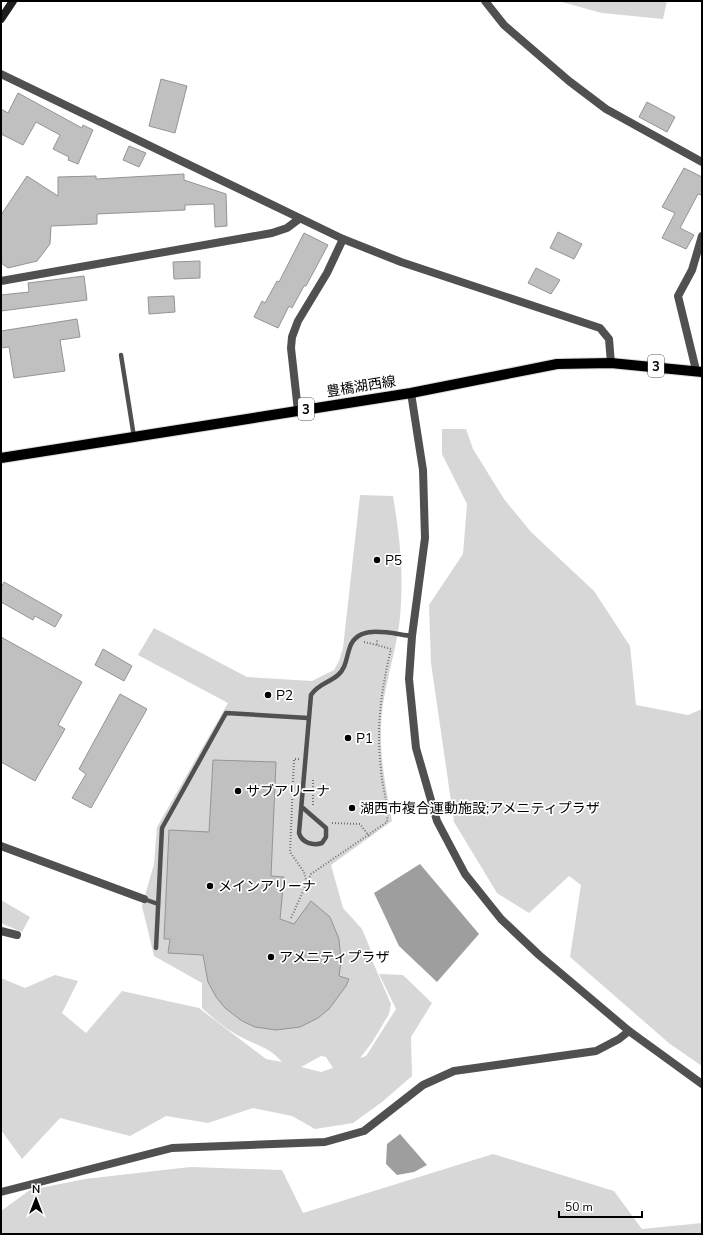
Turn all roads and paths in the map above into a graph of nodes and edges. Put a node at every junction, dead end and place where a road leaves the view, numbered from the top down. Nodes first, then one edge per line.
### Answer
1 (13, 1) edge
2 (485, 1) edge
3 (1, 20) edge
4 (1, 74) edge
5 (702, 162) edge
6 (299, 219) junction
7 (702, 236) edge
8 (343, 239) junction
9 (1, 281) edge
10 (121, 355) dead end
11 (611, 363) junction
12 (699, 371) edge
13 (411, 393) junction
14 (298, 410) junction
15 (134, 436) junction
16 (1, 458) edge
17 (378, 632) junction
18 (412, 636) junction
19 (360, 645) dead end
20 (377, 646) junction
21 (308, 718) junction
22 (313, 774) dead end
23 (302, 808) junction
24 (315, 809) dead end
25 (330, 820) dead end
26 (369, 836) junction
27 (1, 846) edge
28 (144, 899) joint
29 (158, 904) junction
30 (291, 918) dead end
31 (1, 932) edge
32 (17, 935) dead end
33 (156, 948) dead end
34 (629, 1031) junction
35 (702, 1084) edge
36 (1, 1192) edge

1 - 3 main road
2 - 5 street
4 - 6 street
6 - 8 street
6 - 9 street
7 - 12 street
8 - 11 street
8 - 14 street
10 - 15 lane
11 - 12 main road, 豊橋湖西線 / 3
11 - 13 main road, 豊橋湖西線 / 3
13 - 14 main road, 豊橋湖西線 / 3
13 - 18 street
14 - 15 main road, 豊橋湖西線 / 3
15 - 16 main road, 豊橋湖西線 / 3
17 - 18 lane
17 - 20 path
17 - 21 lane
18 - 34 street
19 - 20 path
20 - 26 path
21 - 23 lane
21 - 29 lane
22 - 24 path
23 - 23 lane
25 - 26 path
26 - 30 path
27 - 28 street
28 - 29 lane
29 - 33 lane
31 - 32 street
34 - 35 street
34 - 36 street

